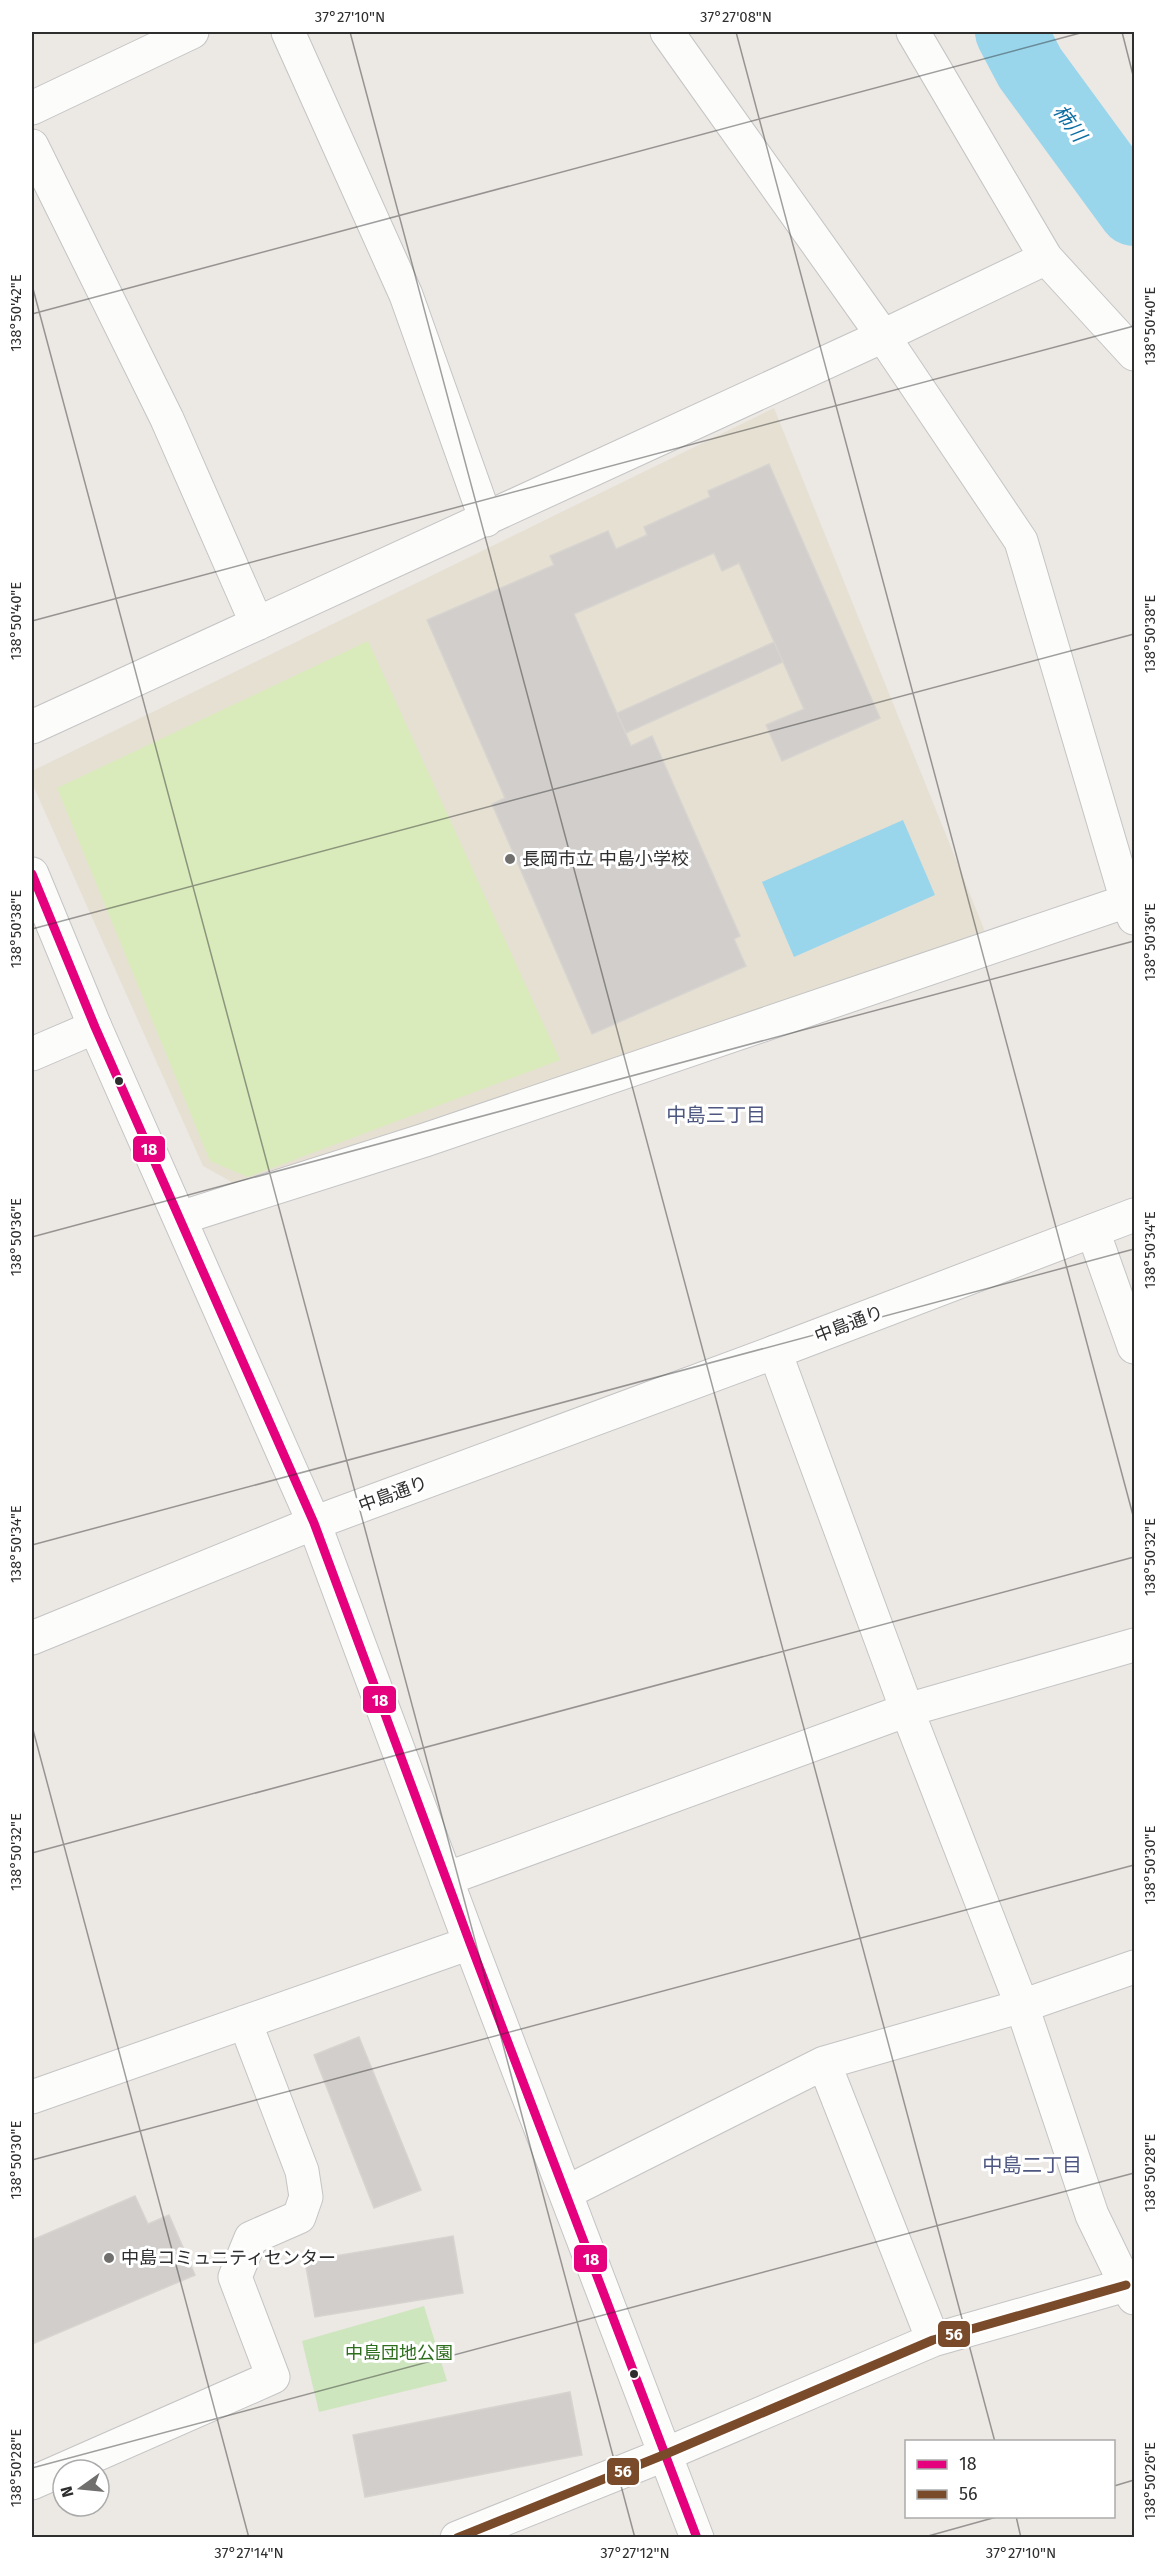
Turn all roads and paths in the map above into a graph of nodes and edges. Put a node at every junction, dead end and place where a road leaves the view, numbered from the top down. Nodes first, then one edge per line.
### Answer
1 (192, 32) edge
2 (288, 32) edge
3 (668, 32) edge
4 (912, 32) edge
5 (32, 108) edge
6 (32, 146) edge
7 (1046, 258) junction
8 (883, 336) junction
9 (1134, 354) edge
10 (486, 520) junction
11 (257, 624) junction
12 (32, 727) edge
13 (32, 874) edge
14 (1131, 909) edge
15 (95, 1027) junction
16 (32, 1054) edge
17 (1134, 1215) edge
18 (180, 1218) junction
19 (1094, 1231) junction
20 (1134, 1347) edge
21 (775, 1352) junction
22 (314, 1523) junction
23 (32, 1638) edge
24 (1134, 1645) edge
25 (907, 1710) junction
26 (446, 1879) junction
27 (470, 1944) junction
28 (1134, 1967) edge
29 (1022, 2006) junction
30 (245, 2022) junction
31 (824, 2063) junction
32 (32, 2097) edge
33 (567, 2192) junction
34 (1130, 2292) edge
35 (933, 2340) junction
36 (666, 2454) junction
37 (32, 2482) edge
38 (457, 2538) edge
39 (697, 2538) edge

1 - 5 street
2 - 10 street
3 - 8 street
4 - 7 street
6 - 11 street
7 - 8 street
7 - 9 street
8 - 10 street
8 - 14 street
10 - 11 street
11 - 12 street
13 - 15 street
14 - 18 street
15 - 16 street
15 - 18 street
17 - 19 street, 中島通り
18 - 22 street
19 - 20 street
19 - 21 street, 中島通り
21 - 22 street, 中島通り
21 - 25 street
22 - 23 street, 中島通り
22 - 26 street
24 - 25 street
25 - 26 street
25 - 29 street
26 - 27 street
27 - 30 street
27 - 33 street
28 - 29 street
29 - 31 street
29 - 34 street
30 - 32 street
30 - 37 street
31 - 33 street
31 - 35 street
33 - 36 street
34 - 35 street
35 - 36 street
36 - 38 street
36 - 39 street

